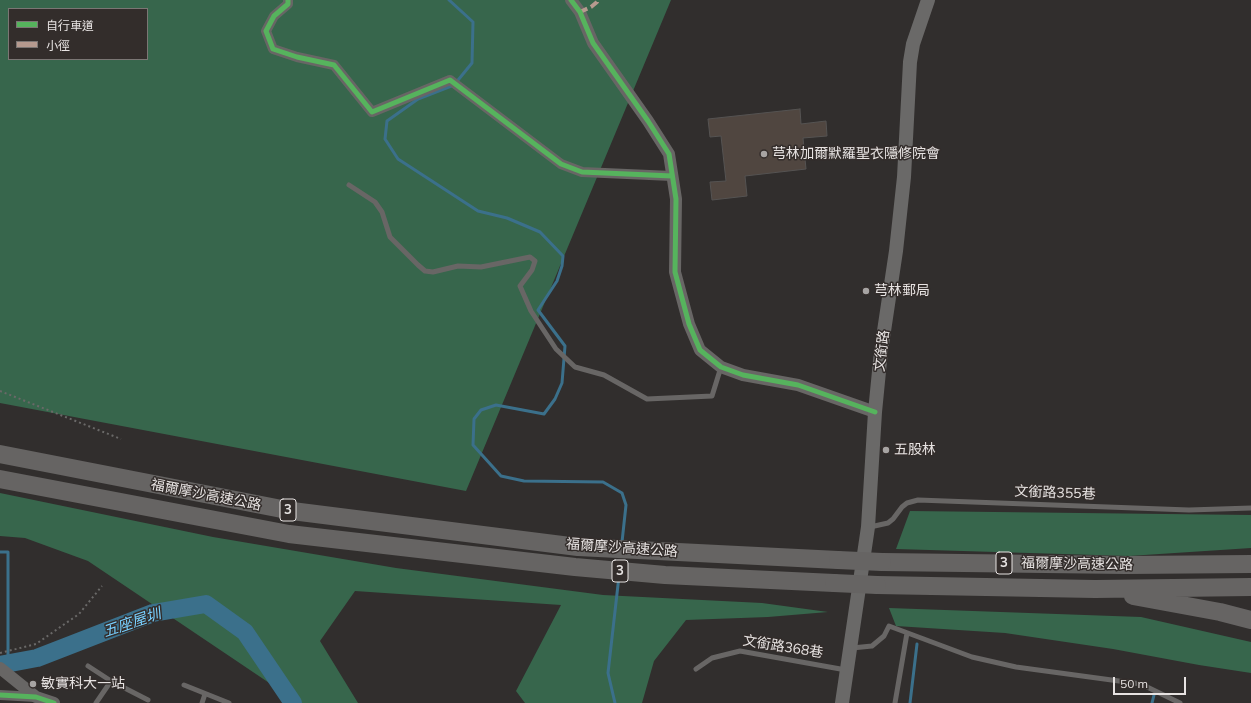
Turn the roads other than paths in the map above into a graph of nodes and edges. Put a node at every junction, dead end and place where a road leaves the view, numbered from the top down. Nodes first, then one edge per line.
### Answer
1 (288, 0) edge
2 (571, 0) edge
3 (928, 0) edge
4 (672, 176) junction
5 (349, 185) dead end
6 (721, 367) junction
7 (875, 412) junction
8 (0, 454) edge
9 (0, 479) edge
10 (1251, 508) edge
11 (868, 527) junction
12 (1251, 554) edge
13 (1251, 564) edge
14 (1126, 565) junction
15 (1251, 587) edge
16 (1095, 589) junction
17 (1251, 620) edge
18 (907, 633) junction
19 (850, 647) junction
20 (88, 666) dead end
21 (0, 668) edge
22 (696, 669) dead end
23 (847, 670) junction
24 (112, 681) junction
25 (184, 685) dead end
26 (205, 694) junction
27 (0, 695) edge
28 (36, 697) junction
29 (148, 700) dead end
30 (54, 703) edge
31 (96, 703) edge
32 (202, 703) edge
33 (229, 703) edge
34 (842, 703) edge
35 (895, 703) edge
36 (1180, 703) edge

1 - 4 street
2 - 4 street
3 - 7 main road, 文銜路
4 - 6 street
5 - 6 lane
6 - 7 street
7 - 11 main road, 文銜路
8 - 14 highway, 福爾摩沙高速公路 / 3, bridge
9 - 16 highway, 福爾摩沙高速公路 / 3, bridge
10 - 11 lane, 文銜路355巷
11 - 19 main road, 文銜路
12 - 14 highway
13 - 14 highway, 福爾摩沙高速公路 / 3
15 - 16 highway, 福爾摩沙高速公路 / 3
16 - 17 highway
18 - 19 lane
18 - 35 lane
18 - 36 lane
19 - 23 main road, 文銜路
20 - 24 lane
21 - 28 street
22 - 23 lane, 文銜路368巷
23 - 34 main road, 文銜路
24 - 29 lane
24 - 31 lane
25 - 26 lane
26 - 32 lane
26 - 33 lane
27 - 28 street
28 - 30 street

